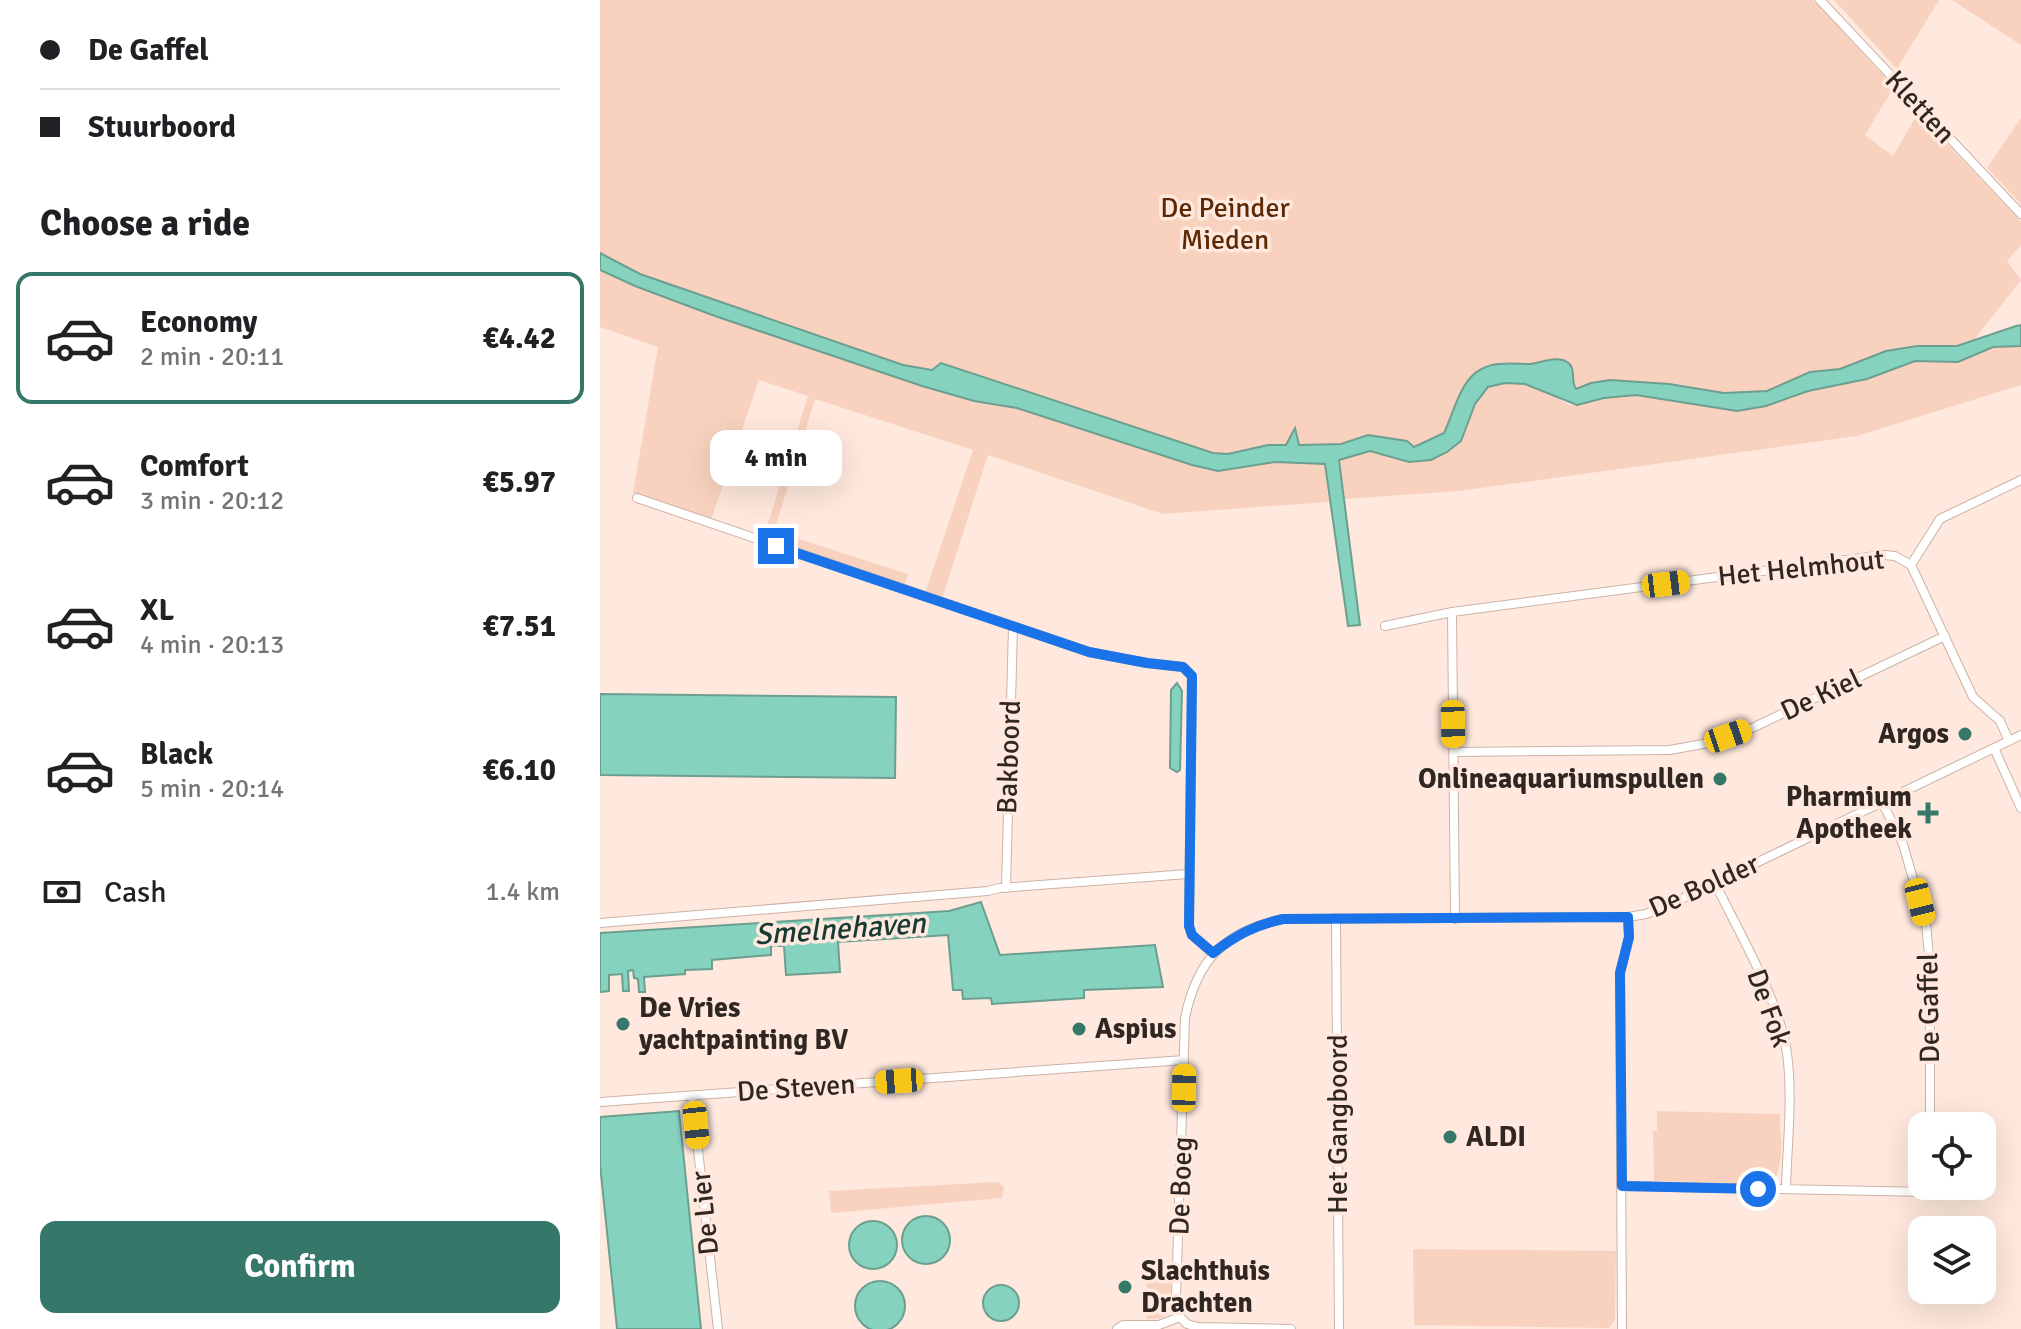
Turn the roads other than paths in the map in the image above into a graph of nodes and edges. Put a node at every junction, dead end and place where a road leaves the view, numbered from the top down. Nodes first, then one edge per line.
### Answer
1 (1820, 0) edge
2 (2021, 214) edge
3 (2021, 480) edge
4 (637, 498) dead end
5 (1911, 565) junction
6 (1452, 612) junction
7 (1385, 626) dead end
8 (1013, 627) junction
9 (1945, 636) junction
10 (2021, 735) edge
11 (2009, 741) junction
12 (1994, 748) junction
13 (1454, 752) junction
14 (1882, 802) junction
15 (2021, 808) edge
16 (1188, 874) junction
17 (1715, 883) junction
18 (1006, 888) junction
19 (1628, 917) junction
20 (1336, 918) junction
21 (1455, 919) junction
22 (600, 923) edge
23 (1213, 953) junction
24 (1184, 1060) junction
25 (692, 1096) junction
26 (600, 1102) edge
27 (1930, 1112) edge
28 (1622, 1186) junction
29 (1786, 1189) junction
30 (1908, 1192) edge
31 (1180, 1317) junction
32 (718, 1329) edge
33 (1117, 1329) edge
34 (1291, 1329) edge
35 (1339, 1329) edge
36 (1622, 1329) edge

1 - 2 street, Kletten
3 - 5 street, Het Helmhout
4 - 8 street
5 - 6 street, Het Helmhout
5 - 9 street, Het Helmhout
6 - 7 street, Het Helmhout
6 - 13 street
8 - 16 street
8 - 18 street, Bakboord
9 - 11 street, Het Helmhout
9 - 13 street, De Kiel
10 - 11 street, De Bolder
11 - 12 street, De Bolder
12 - 14 street, De Bolder
12 - 15 street
13 - 21 street
14 - 17 street, De Bolder
14 - 27 street, De Gaffel
16 - 18 street
16 - 23 street
17 - 19 street, De Bolder
17 - 29 street, De Fok
18 - 22 street
19 - 21 street
19 - 28 street, De Bolder
20 - 21 street
20 - 23 street, De Boeg
20 - 35 street, Het Gangboord
23 - 24 street, De Boeg
24 - 25 street, De Steven
24 - 31 street, De Boeg
25 - 26 street, De Steven
25 - 32 street, De Lier
28 - 29 street
28 - 36 street, De Bolder
29 - 30 street
31 - 33 street
31 - 34 street

